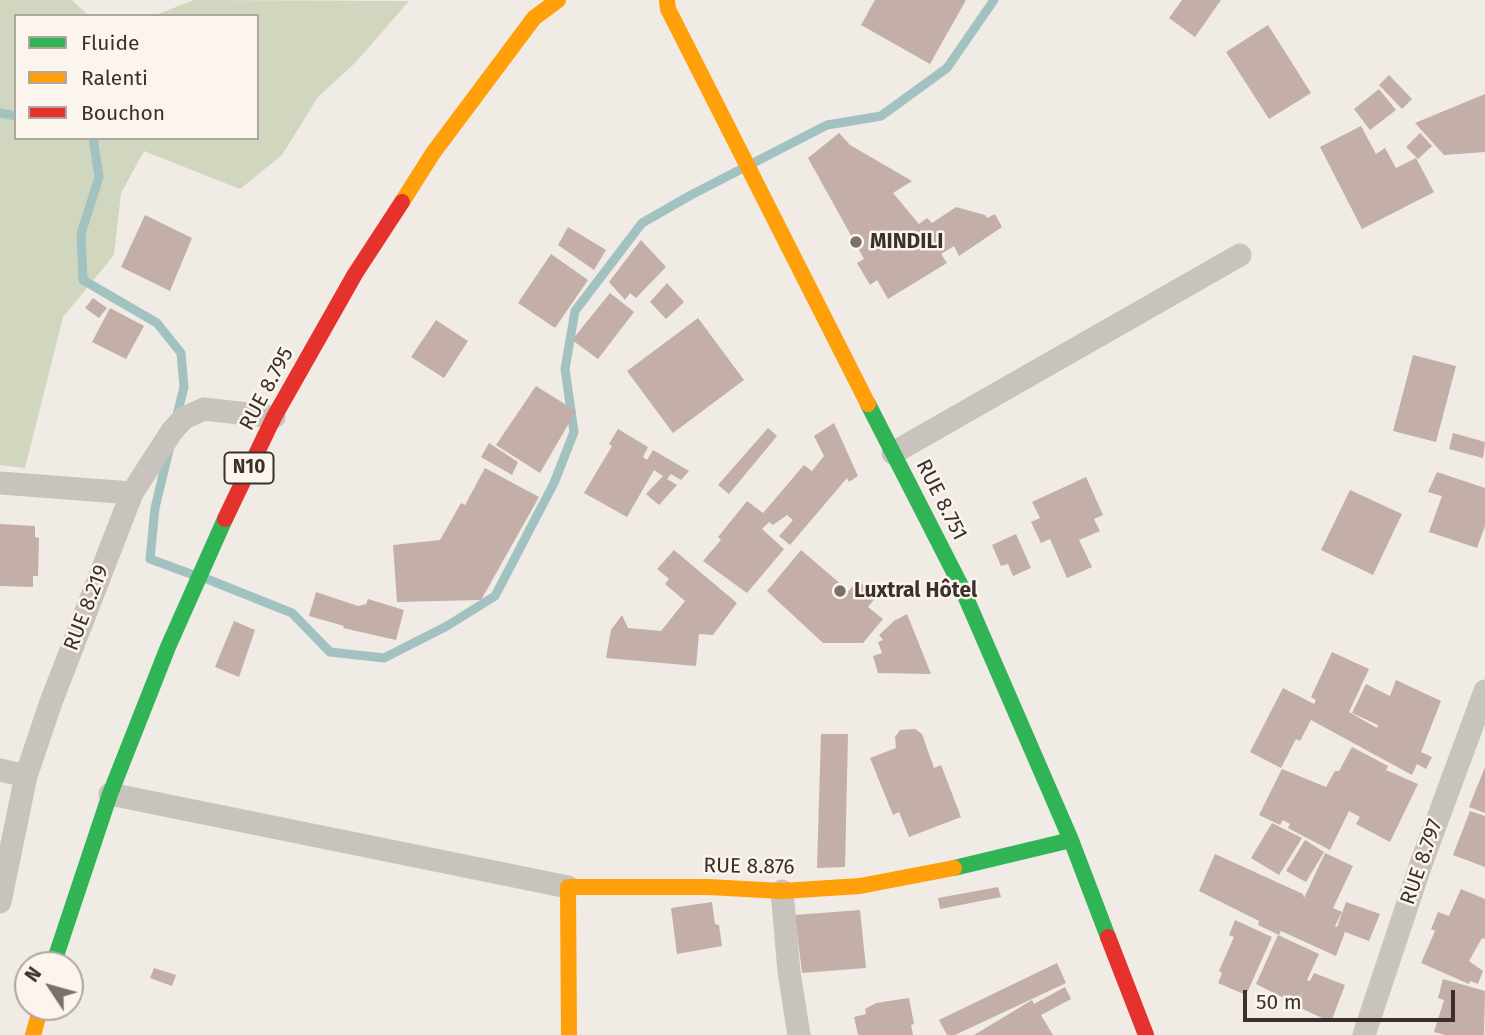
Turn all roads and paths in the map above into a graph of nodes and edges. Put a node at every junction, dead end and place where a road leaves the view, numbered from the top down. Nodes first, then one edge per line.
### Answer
1 (543, 0) edge
2 (558, 0) edge
3 (664, 3) edge
4 (534, 18) junction
5 (1240, 256) dead end
6 (274, 417) junction
7 (893, 453) junction
8 (0, 483) edge
9 (132, 493) junction
10 (1485, 691) edge
11 (0, 770) edge
12 (26, 776) junction
13 (110, 794) junction
14 (1071, 840) junction
15 (568, 887) junction
16 (782, 891) junction
17 (0, 902) edge
18 (58, 951) edge
19 (569, 1035) edge
20 (799, 1035) edge
21 (1146, 1035) edge
22 (1364, 1035) edge

1 - 4 main road, N10
2 - 4 main road, RUE 8.795 / N10
3 - 7 main road, RUE 8.751
4 - 6 main road, RUE 8.795 / N10
5 - 7 street
6 - 9 street, RUE 8.219
6 - 13 main road, RUE 8.795 / N10
7 - 14 main road, RUE 8.751
8 - 9 street
9 - 12 street, RUE 8.219
10 - 22 street, RUE 8.797
11 - 12 street
12 - 17 street, RUE 8.219
13 - 15 street
13 - 18 main road, RUE 8.795 / N10
14 - 16 main road, RUE 8.876
14 - 21 main road, RUE 8.751
15 - 16 main road, RUE 8.876
15 - 19 main road
16 - 20 street

